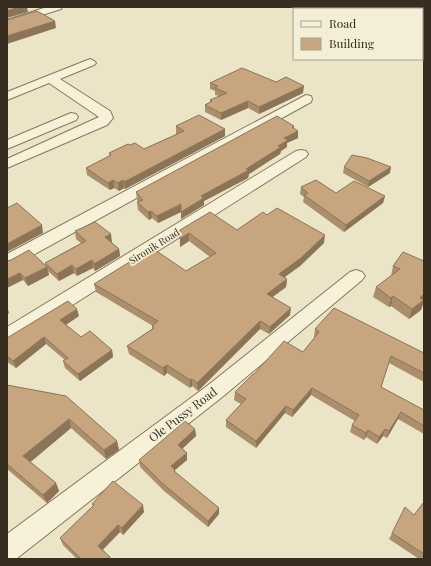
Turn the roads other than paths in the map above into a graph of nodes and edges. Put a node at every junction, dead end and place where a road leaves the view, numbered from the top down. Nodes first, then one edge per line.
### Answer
1 (57, 7) edge
2 (7, 23) edge
3 (90, 63) dead end
4 (51, 79) junction
5 (7, 96) edge
6 (32, 98) dead end
7 (306, 99) dead end
8 (7, 108) edge
9 (72, 117) dead end
10 (7, 145) edge
11 (302, 154) dead end
12 (7, 164) edge
13 (7, 262) edge
14 (356, 276) dead end
15 (7, 337) edge
16 (7, 550) edge

1 - 2 street
3 - 4 street
4 - 5 street
4 - 12 street
6 - 8 street
7 - 13 street
9 - 10 street
11 - 15 street, Sironik Road
14 - 16 street, Ole Pussy Road

